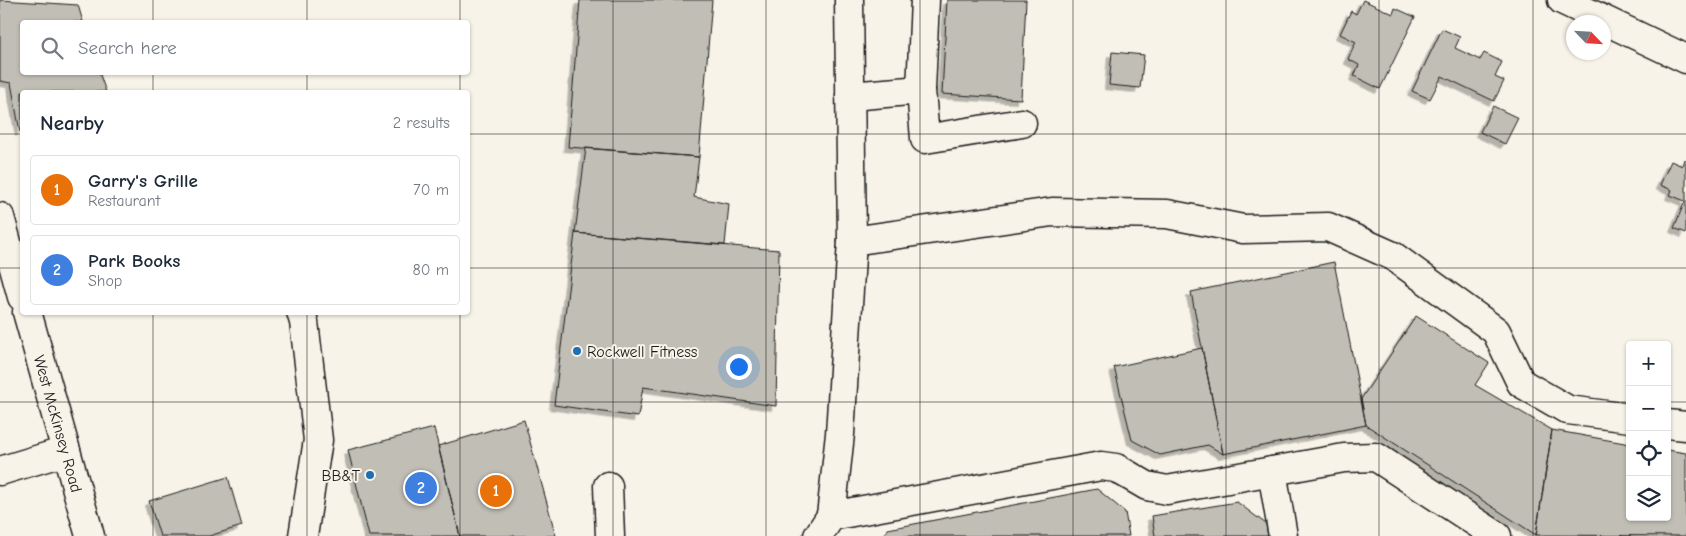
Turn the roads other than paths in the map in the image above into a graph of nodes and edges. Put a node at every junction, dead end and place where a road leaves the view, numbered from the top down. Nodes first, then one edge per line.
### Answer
1 (849, 0) edge
2 (925, 0) edge
3 (1562, 0) edge
4 (1686, 60) edge
5 (921, 90) junction
6 (850, 96) junction
7 (1022, 123) dead end
8 (0, 216) edge
9 (852, 241) junction
10 (20, 290) edge
11 (28, 315) edge
12 (302, 315) edge
13 (1626, 417) edge
14 (1671, 424) edge
15 (1686, 426) edge
16 (66, 451) junction
17 (0, 471) edge
18 (1272, 471) junction
19 (608, 486) dead end
20 (825, 526) edge
21 (90, 536) edge
22 (303, 536) edge
23 (610, 536) edge
24 (1283, 536) edge
25 (1497, 536) edge

1 - 6 street
2 - 5 street
3 - 4 street
5 - 6 street
5 - 7 street
6 - 9 street
8 - 10 street
9 - 13 street
9 - 20 street
11 - 16 street, West McKinsey Road
12 - 22 street
14 - 15 street
16 - 17 street
16 - 21 street, West McKinsey Road
18 - 20 street
18 - 24 street
18 - 25 street
19 - 23 street

